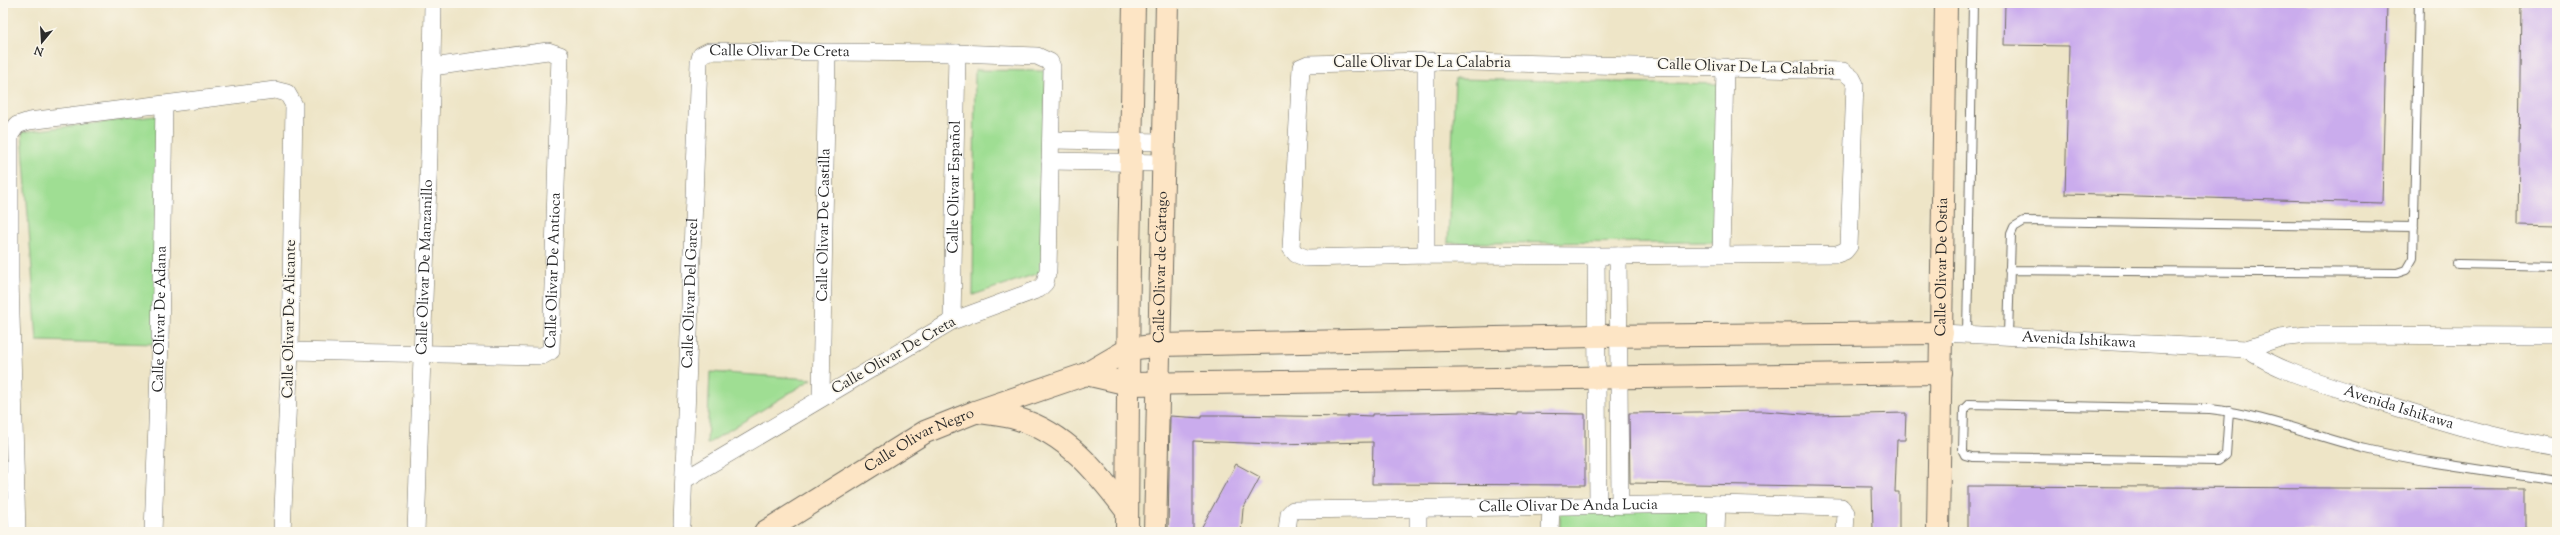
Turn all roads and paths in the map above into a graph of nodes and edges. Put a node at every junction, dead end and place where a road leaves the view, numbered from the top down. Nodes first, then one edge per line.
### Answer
1 (433, 3) edge
2 (1134, 3) edge
3 (1167, 3) edge
4 (1946, 3) edge
5 (1973, 3) edge
6 (2419, 3) edge
7 (827, 53) junction
8 (957, 53) junction
9 (1426, 61) junction
10 (699, 62) joint
11 (432, 67) junction
12 (1725, 67) junction
13 (164, 105) junction
14 (1052, 140) junction
15 (1131, 152) junction
16 (1165, 153) junction
17 (1050, 161) junction
18 (2414, 227) junction
19 (1721, 254) junction
20 (1426, 255) junction
21 (1596, 256) junction
22 (1618, 256) junction
23 (2458, 264) dead end
24 (2557, 266) edge
25 (2009, 270) junction
26 (6, 279) edge
27 (952, 321) junction
28 (1942, 333) junction
29 (1975, 334) junction
30 (1596, 336) junction
31 (1619, 336) junction
32 (2008, 336) junction
33 (2557, 336) edge
34 (1160, 345) junction
35 (1129, 349) junction
36 (2246, 349) junction
37 (290, 351) junction
38 (423, 355) junction
39 (1086, 374) junction
40 (1941, 374) junction
41 (1597, 378) junction
42 (1620, 378) junction
43 (1160, 382) junction
44 (1129, 384) junction
45 (821, 397) junction
46 (2229, 411) junction
47 (975, 412) junction
48 (2557, 448) edge
49 (684, 480) junction
50 (2557, 481) edge
51 (1717, 504) junction
52 (1551, 505) junction
53 (1598, 505) junction
54 (1620, 505) junction
55 (1418, 509) junction
56 (1126, 510) junction
57 (682, 524) dead end
58 (17, 532) edge
59 (152, 532) edge
60 (282, 532) edge
61 (416, 532) edge
62 (765, 532) edge
63 (1127, 532) edge
64 (1155, 532) edge
65 (1288, 532) edge
66 (1418, 532) edge
67 (1550, 532) edge
68 (1716, 532) edge
69 (1845, 532) edge
70 (1938, 532) edge

1 - 11 street, Calle Olivar De Manzanillo
2 - 15 street
3 - 16 street, Calle Olivar de Cártago
4 - 28 street, Calle Olivar De Ostia
5 - 29 lane
6 - 18 lane
7 - 8 street, Calle Olivar De Creta
7 - 10 street, Calle Olivar De Creta
7 - 45 street, Calle Olivar De Castilla
8 - 14 street, Calle Olivar De Creta
8 - 27 street, Calle Olivar Español
9 - 12 street, Calle Olivar De La Calabria
9 - 20 street
9 - 20 street, Calle Olivar De La Calabria
10 - 49 street, Calle Olivar Del Garcel
11 - 38 street, Calle Olivar De Manzanillo
11 - 38 street, Calle Olivar De Antioca
12 - 19 street
12 - 19 street, Calle Olivar De La Calabria
13 - 26 street
13 - 37 street, Calle Olivar De Alicante
13 - 59 street, Calle Olivar De Adana
14 - 15 street
14 - 17 street, Calle Olivar De Creta
15 - 16 street
15 - 17 street
15 - 35 street
16 - 34 street, Calle Olivar de Cártago
17 - 27 street, Calle Olivar De Creta
18 - 25 lane
18 - 25 lane
19 - 22 street, Calle Olivar De La Calabria
20 - 21 street, Calle Olivar De La Calabria
21 - 22 street, Calle Olivar De La Calabria
21 - 30 street
22 - 31 street
23 - 24 lane
25 - 32 lane
26 - 58 street
27 - 45 street, Calle Olivar De Creta
28 - 29 street, Avenida Ishikawa
28 - 31 street
28 - 40 street, Calle Olivar De Ostia
29 - 32 street, Avenida Ishikawa
30 - 31 street
30 - 34 street
30 - 41 street
31 - 42 street
32 - 36 street, Avenida Ishikawa
33 - 36 street, Avenida Ishikawa
34 - 35 street
34 - 43 street, Calle Olivar de Cártago
35 - 39 street, Calle Olivar Negro
35 - 44 street
36 - 48 street, Avenida Ishikawa
37 - 38 street, Calle Olivar De Antioca
37 - 60 street, Calle Olivar De Alicante
38 - 61 street, Calle Olivar De Manzanillo
39 - 44 street
39 - 47 street, Calle Olivar Negro
40 - 42 street
40 - 70 street, Calle Olivar De Ostia
41 - 42 street
41 - 43 street
41 - 53 street
42 - 54 street
43 - 44 street
43 - 64 street, Calle Olivar de Cártago
44 - 56 street
45 - 49 street, Calle Olivar De Creta
46 - 46 lane
46 - 50 lane
47 - 56 street
47 - 62 street, Calle Olivar Negro
49 - 57 street, Calle Olivar Del Garcel
51 - 54 street, Calle Olivar De Anda Lucia
51 - 68 street
51 - 69 street, Calle Olivar De Anda Lucia
52 - 53 street, Calle Olivar De Anda Lucia
52 - 55 street, Calle Olivar De Anda Lucia
52 - 67 street
53 - 54 street, Calle Olivar De Anda Lucia
55 - 65 street, Calle Olivar De Anda Lucia
55 - 66 street
56 - 63 street

